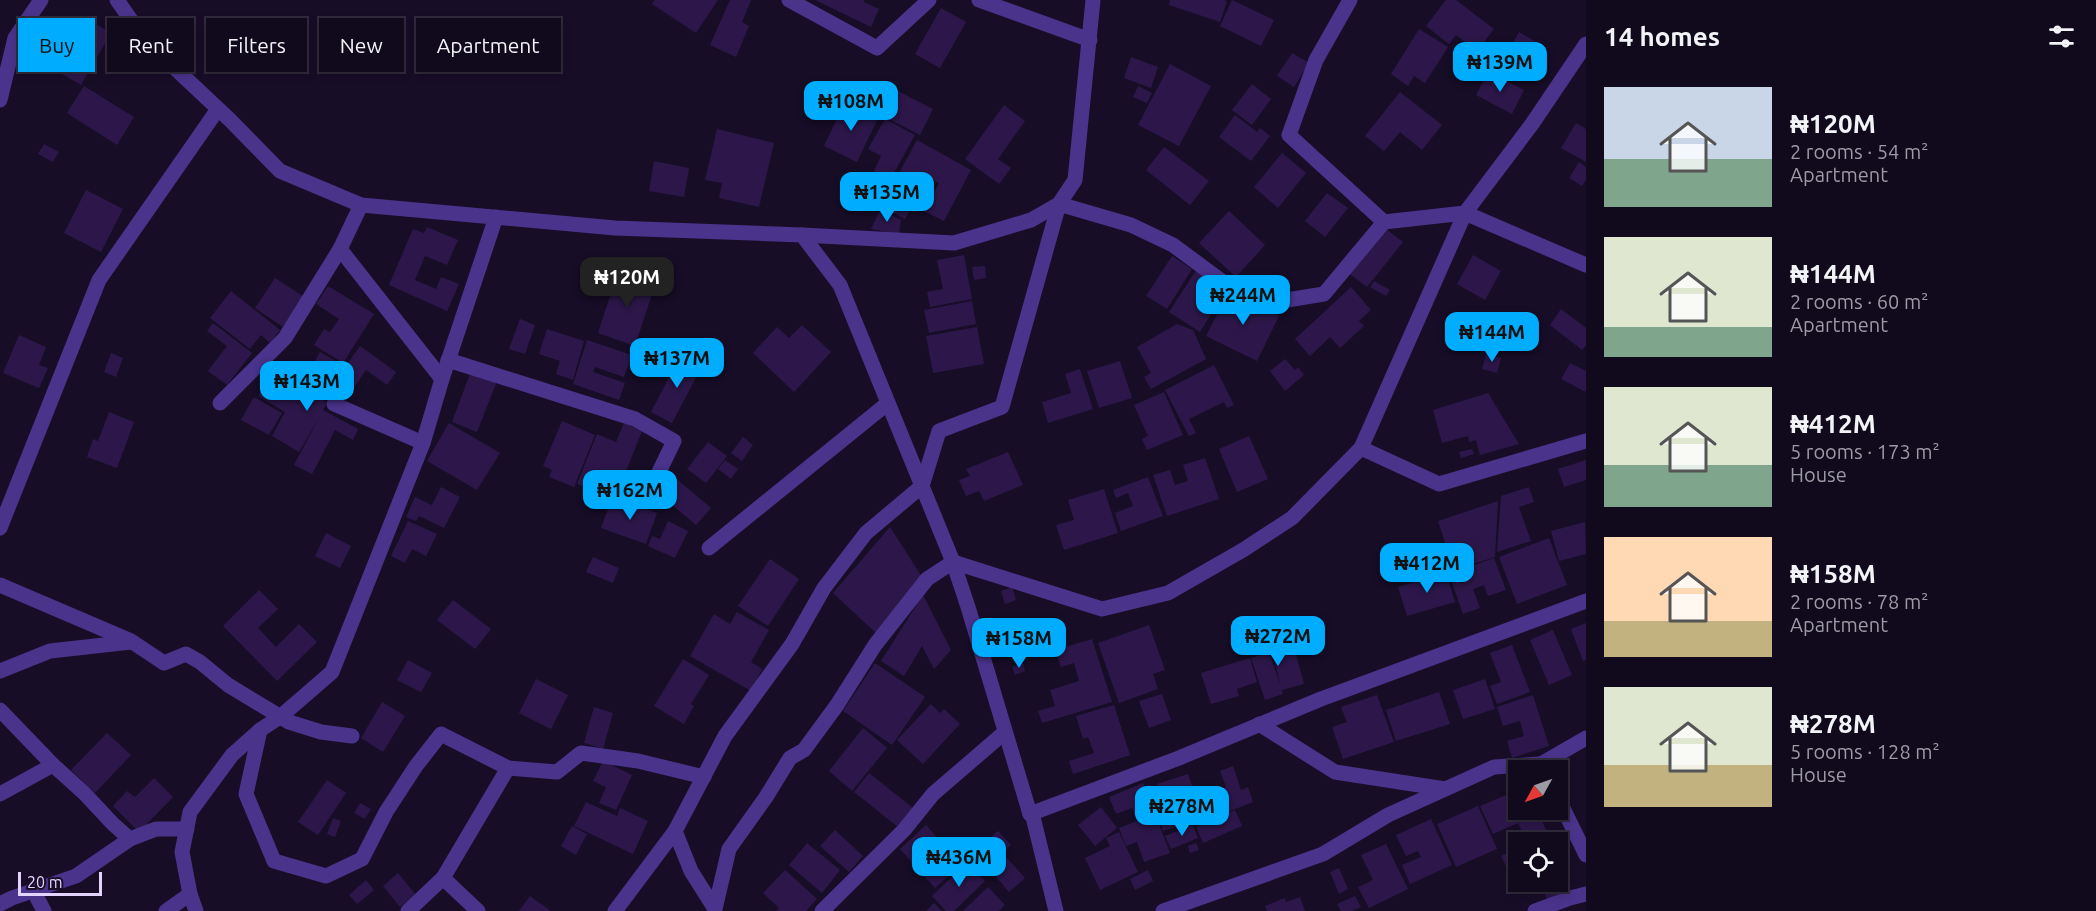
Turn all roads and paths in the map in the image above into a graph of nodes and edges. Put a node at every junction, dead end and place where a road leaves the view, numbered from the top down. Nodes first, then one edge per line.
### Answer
1 (41, 0) edge
2 (117, 0) edge
3 (789, 0) edge
4 (929, 0) edge
5 (979, 0) edge
6 (1094, 0) edge
7 (1350, 0) edge
8 (1090, 40) junction
9 (1586, 44) edge
10 (0, 100) edge
11 (218, 109) junction
12 (1059, 204) junction
13 (362, 205) junction
14 (1465, 213) junction
15 (496, 217) junction
16 (1384, 222) junction
17 (802, 235) junction
18 (340, 249) junction
19 (1586, 266) edge
20 (448, 360) junction
21 (442, 379) junction
22 (888, 402) junction
23 (220, 404) dead end
24 (334, 405) dead end
25 (1586, 441) edge
26 (423, 443) junction
27 (1361, 448) junction
28 (659, 472) dead end
29 (922, 486) junction
30 (0, 528) edge
31 (709, 548) dead end
32 (953, 562) junction
33 (0, 585) edge
34 (1586, 602) edge
35 (131, 641) junction
36 (0, 671) edge
37 (0, 710) edge
38 (280, 717) junction
39 (1259, 724) junction
40 (260, 730) junction
41 (1005, 732) junction
42 (352, 736) dead end
43 (1586, 738) edge
44 (1553, 760) edge
45 (53, 765) junction
46 (1508, 767) edge
47 (508, 768) junction
48 (704, 777) junction
49 (1445, 789) junction
50 (0, 794) edge
51 (1030, 814) junction
52 (1568, 818) edge
53 (187, 829) junction
54 (675, 831) junction
55 (130, 839) junction
56 (1586, 855) edge
57 (443, 878) junction
58 (33, 890) junction
59 (190, 894) junction
60 (1586, 894) edge
61 (0, 904) edge
62 (716, 910) edge
63 (44, 911) edge
64 (166, 911) edge
65 (196, 911) edge
66 (408, 911) edge
67 (477, 911) edge
68 (615, 911) edge
69 (822, 911) edge
70 (1056, 911) edge
71 (1163, 911) edge
72 (1535, 911) edge

1 - 10 street
2 - 11 street
3 - 4 street
5 - 8 street
6 - 8 street
7 - 16 street
8 - 12 street
9 - 14 street
11 - 13 street
11 - 30 street
12 - 16 street
12 - 17 street
12 - 29 street
13 - 15 street
13 - 18 street
14 - 16 street
14 - 19 street
14 - 27 street
15 - 17 street
15 - 20 street
17 - 22 street
18 - 21 street
18 - 23 street
20 - 21 street
20 - 28 street
21 - 26 street
22 - 29 street
22 - 31 street
24 - 26 street
25 - 27 street
26 - 38 street
27 - 32 street
29 - 32 street
29 - 48 street
32 - 41 street
32 - 62 street
33 - 35 street
34 - 39 street
35 - 36 street
35 - 38 street
37 - 45 street
38 - 40 street
38 - 42 street
39 - 49 street
39 - 51 street
40 - 47 street
40 - 53 street
41 - 51 street
41 - 69 street
43 - 44 street
45 - 50 street
45 - 55 street
46 - 49 street
47 - 48 street
47 - 57 street
48 - 54 street
49 - 71 street
51 - 70 street
52 - 56 street
53 - 55 street
53 - 59 street
54 - 62 street
54 - 68 street
55 - 58 street
57 - 66 street
57 - 67 street
58 - 61 street
58 - 63 street
59 - 64 street
59 - 65 street
60 - 72 street

